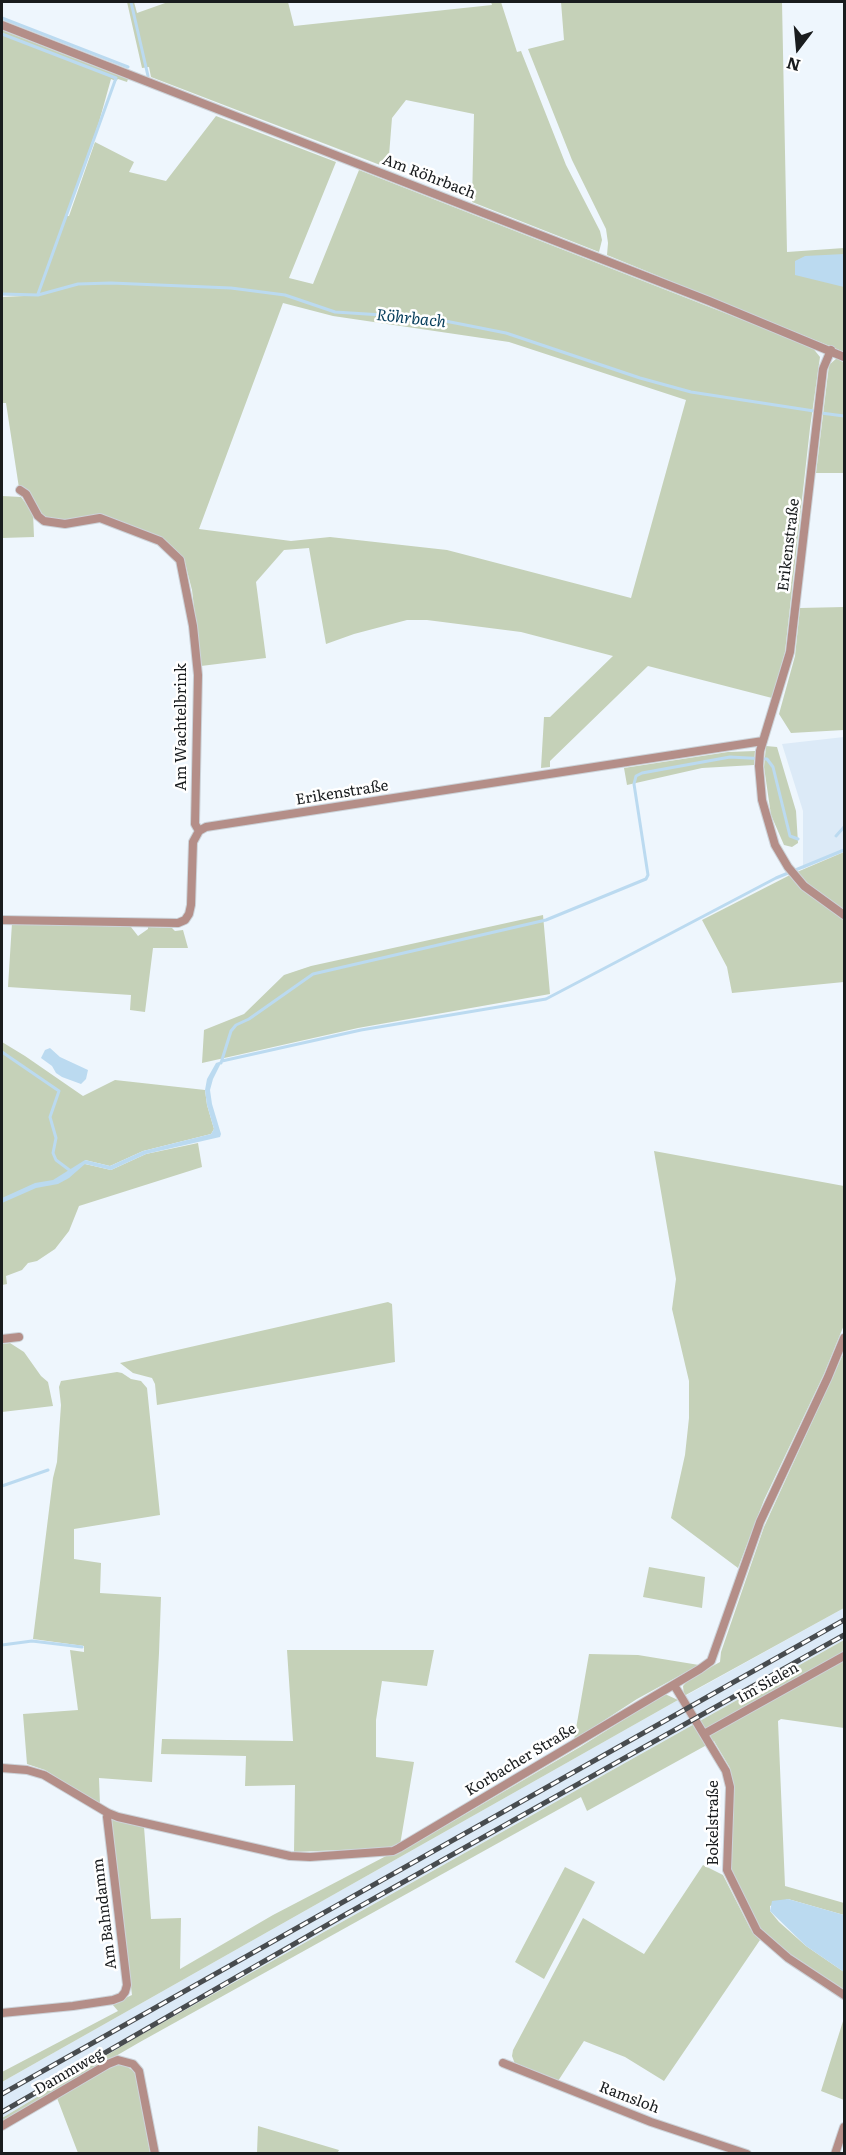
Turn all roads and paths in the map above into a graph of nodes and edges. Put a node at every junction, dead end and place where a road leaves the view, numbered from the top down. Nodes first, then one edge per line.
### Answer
1 (2, 26) edge
2 (831, 350) junction
3 (844, 357) edge
4 (20, 490) dead end
5 (763, 741) junction
6 (199, 831) junction
7 (844, 915) edge
8 (2, 920) edge
9 (19, 1337) dead end
10 (844, 1338) edge
11 (2, 1340) edge
12 (844, 1656) edge
13 (674, 1685) junction
14 (704, 1734) junction
15 (2, 1768) edge
16 (108, 1813) junction
17 (844, 1995) edge
18 (2, 2013) edge
19 (503, 2063) dead end
20 (2, 2127) edge
21 (844, 2127) edge
22 (155, 2154) edge
23 (747, 2154) edge
24 (835, 2154) edge

1 - 2 street, Am Röhrbach
2 - 3 street, Am Röhrbach
2 - 5 street, Erikenstraße
4 - 6 street, Am Wachtelbrink
5 - 6 street, Erikenstraße
5 - 7 street, Erikenstraße
6 - 8 street
9 - 11 street
10 - 13 street, Korbacher Straße
12 - 14 street, Im Sielen
13 - 14 street, Bokelstraße
13 - 16 street, Korbacher Straße
14 - 17 street, Bokelstraße
15 - 16 street, Korbacher Straße
16 - 18 street, Am Bahndamm
19 - 23 street, Ramsloh
20 - 22 street, Dammweg
21 - 24 street

